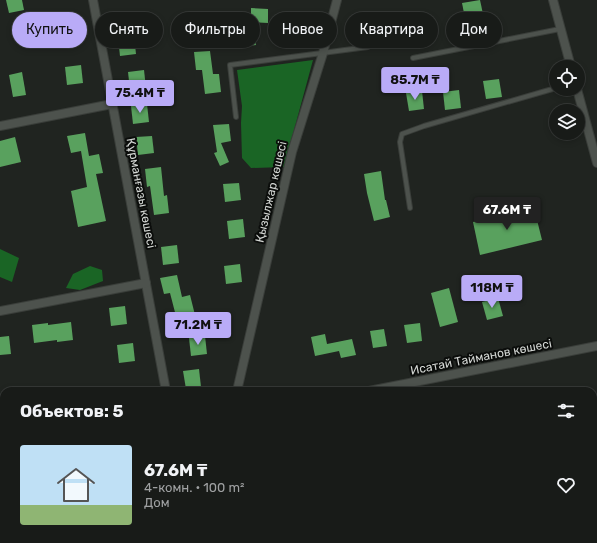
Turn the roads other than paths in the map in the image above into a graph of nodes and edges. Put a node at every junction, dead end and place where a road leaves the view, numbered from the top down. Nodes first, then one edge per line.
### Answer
1 (93, 0) edge
2 (337, 0) edge
3 (553, 0) edge
4 (561, 29) junction
5 (360, 48) edge
6 (323, 53) junction
7 (413, 58) dead end
8 (569, 60) edge
9 (549, 90) edge
10 (579, 96) edge
11 (112, 104) junction
12 (236, 116) dead end
13 (0, 126) edge
14 (597, 164) edge
15 (410, 208) dead end
16 (146, 283) junction
17 (0, 311) edge
18 (597, 346) edge
19 (165, 387) edge
20 (238, 387) edge
21 (389, 387) edge

1 - 11 street, Құрманғазы көшесі
2 - 6 street, Қызылжар көшесі
3 - 4 street
4 - 7 lane
4 - 8 street
5 - 6 lane
6 - 12 lane
6 - 20 street, Қызылжар көшесі
9 - 15 lane
10 - 14 street
11 - 13 street
11 - 16 street, Құрманғазы көшесі
16 - 17 street
16 - 19 street, Құрманғазы көшесі
18 - 21 street, Исатай Тайманов көшесі

